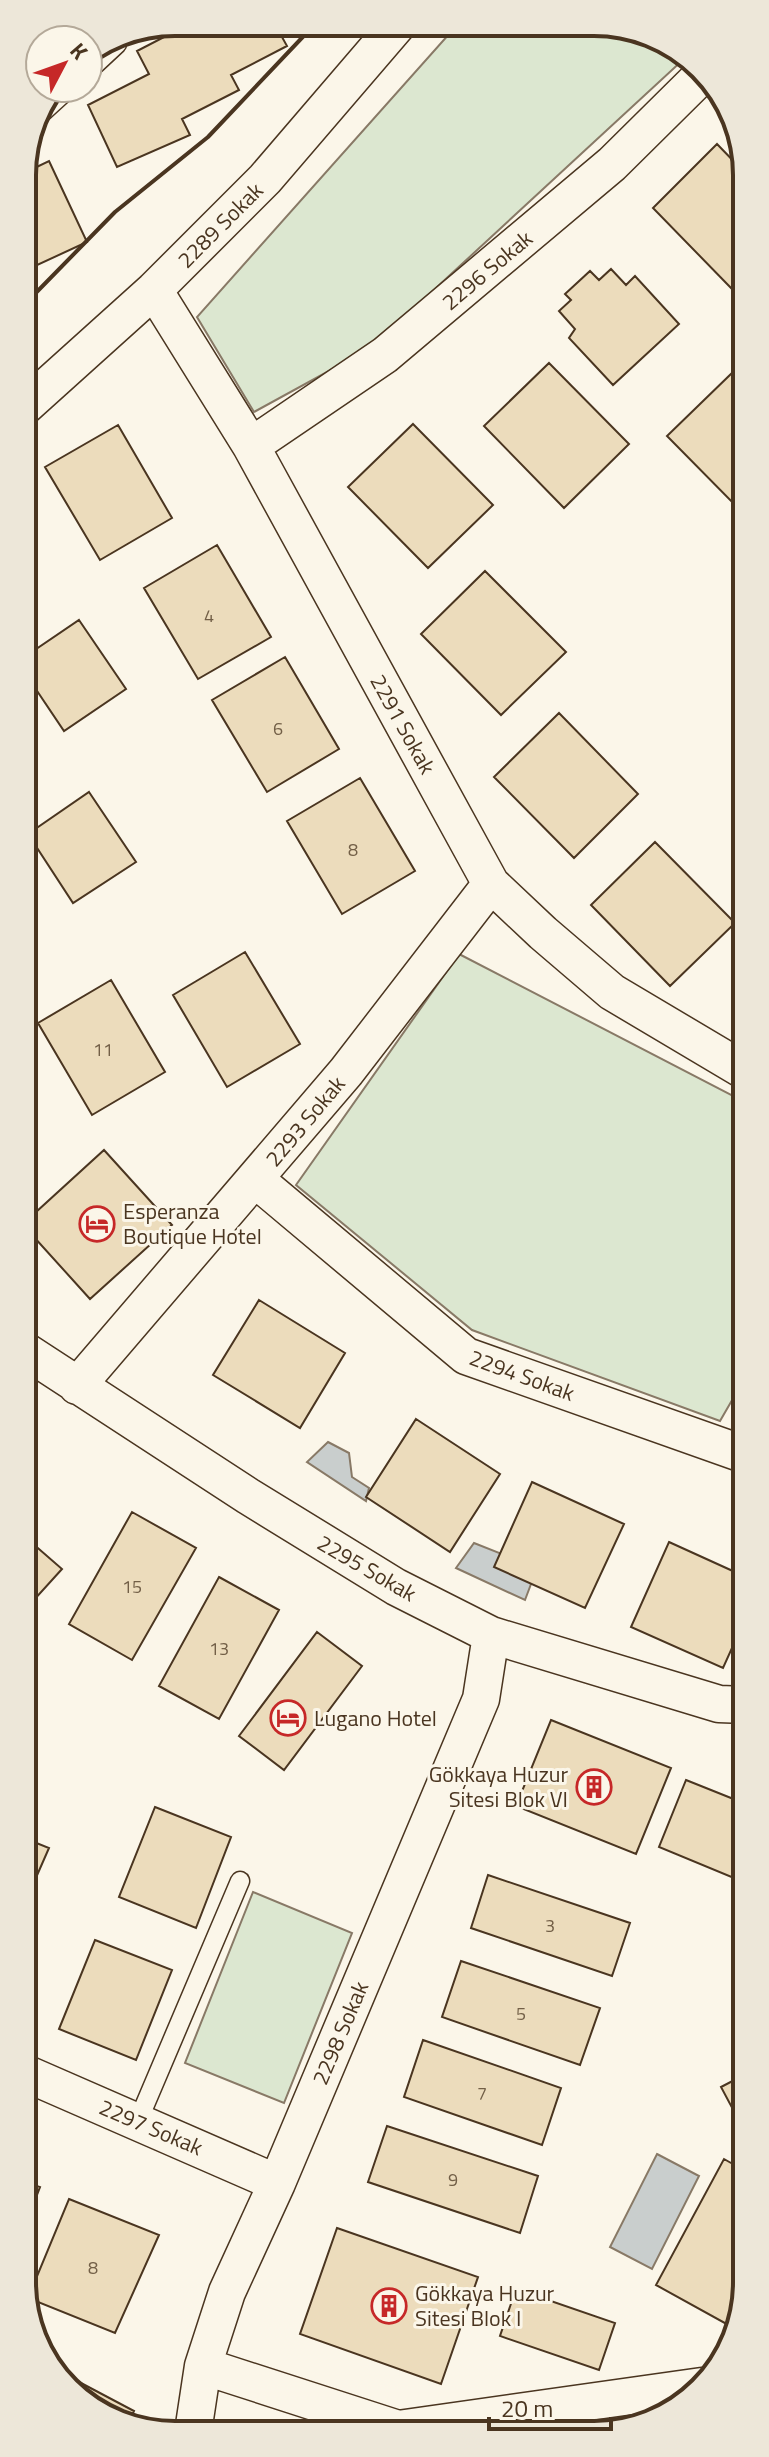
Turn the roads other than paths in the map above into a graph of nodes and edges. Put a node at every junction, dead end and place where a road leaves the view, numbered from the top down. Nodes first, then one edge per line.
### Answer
1 (388, 36) edge
2 (696, 81) edge
3 (154, 290) junction
4 (36, 396) edge
5 (251, 446) junction
6 (491, 884) junction
7 (733, 1064) edge
8 (255, 1179) junction
9 (36, 1358) edge
10 (77, 1386) junction
11 (733, 1450) edge
12 (491, 1635) junction
13 (733, 1705) edge
14 (240, 1881) dead end
15 (36, 2078) edge
16 (138, 2121) junction
17 (277, 2183) junction
18 (203, 2366) junction
19 (681, 2389) edge
20 (195, 2421) edge
21 (373, 2421) edge
22 (455, 2421) edge

1 - 3 street, 2289 Sokak
2 - 5 street, 2296 Sokak
3 - 4 street, 2289 Sokak
3 - 5 street, 2291 Sokak
5 - 6 street, 2291 Sokak
6 - 7 street, 2291 Sokak
6 - 8 street, 2293 Sokak
8 - 10 street, 2293 Sokak
8 - 11 street, 2294 Sokak
9 - 10 street, 2295 Sokak
10 - 12 street, 2295 Sokak
12 - 13 street, 2295 Sokak
12 - 17 street, 2298 Sokak
14 - 16 lane
15 - 16 street, 2297 Sokak
16 - 17 street, 2297 Sokak
17 - 18 street, 2298 Sokak
18 - 20 street, 2298 Sokak
18 - 21 street
19 - 22 street

